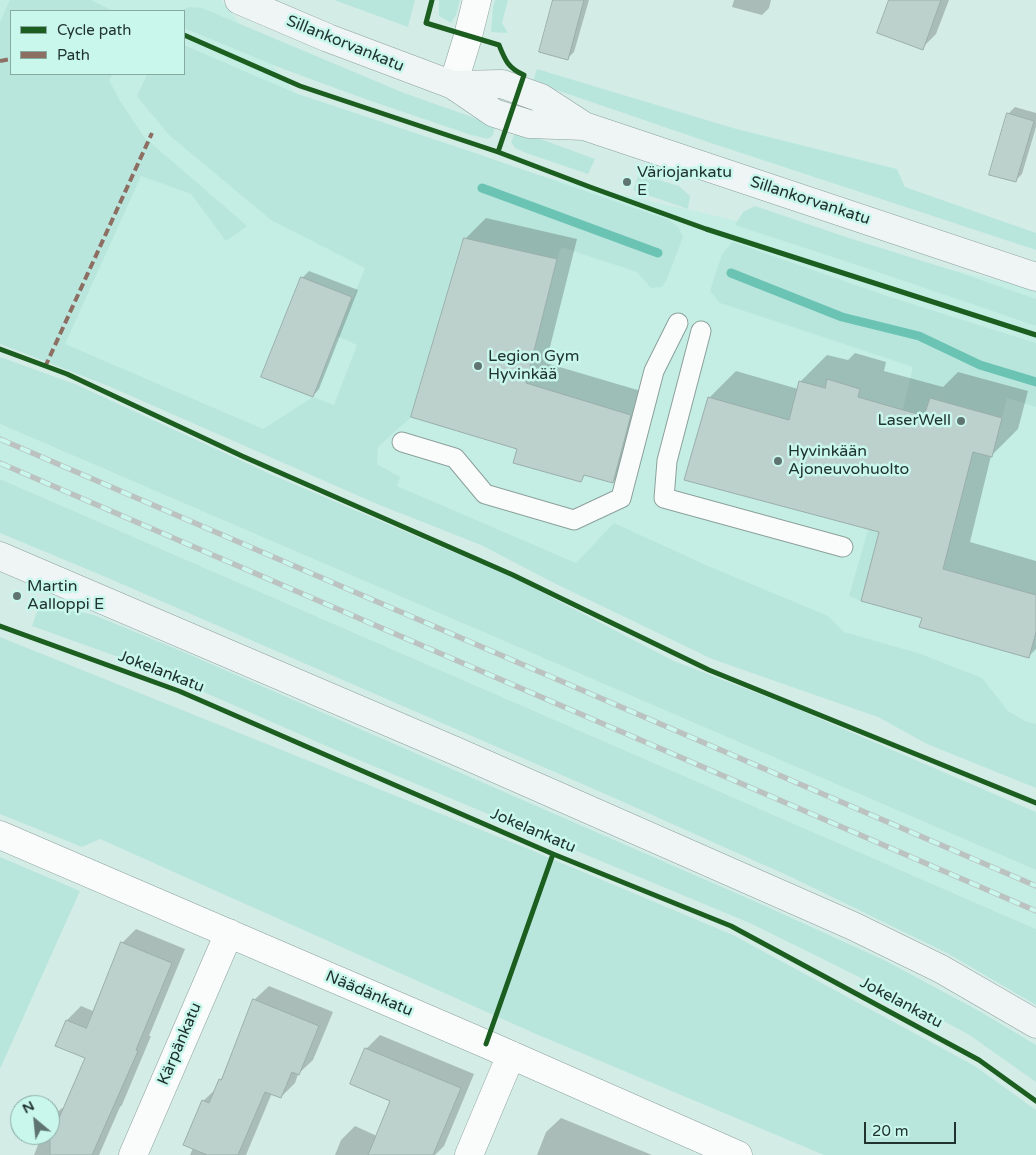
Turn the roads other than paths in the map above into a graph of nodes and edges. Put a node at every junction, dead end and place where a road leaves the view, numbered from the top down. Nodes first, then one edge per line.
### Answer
1 (239, 0) edge
2 (477, 0) edge
3 (452, 85) junction
4 (1036, 277) edge
5 (678, 323) dead end
6 (701, 331) dead end
7 (402, 442) dead end
8 (843, 547) dead end
9 (0, 556) edge
10 (0, 836) edge
11 (229, 933) junction
12 (1036, 1024) edge
13 (510, 1056) junction
14 (132, 1155) edge
15 (469, 1155) edge
16 (738, 1155) edge

1 - 3 street, Sillankorvankatu
2 - 3 street
3 - 4 street, Sillankorvankatu
5 - 7 lane
6 - 8 lane
9 - 12 street
10 - 11 street, Näädänkatu
11 - 13 street, Näädänkatu
11 - 14 street, Kärpänkatu
13 - 15 street
13 - 16 street, Näädänkatu

